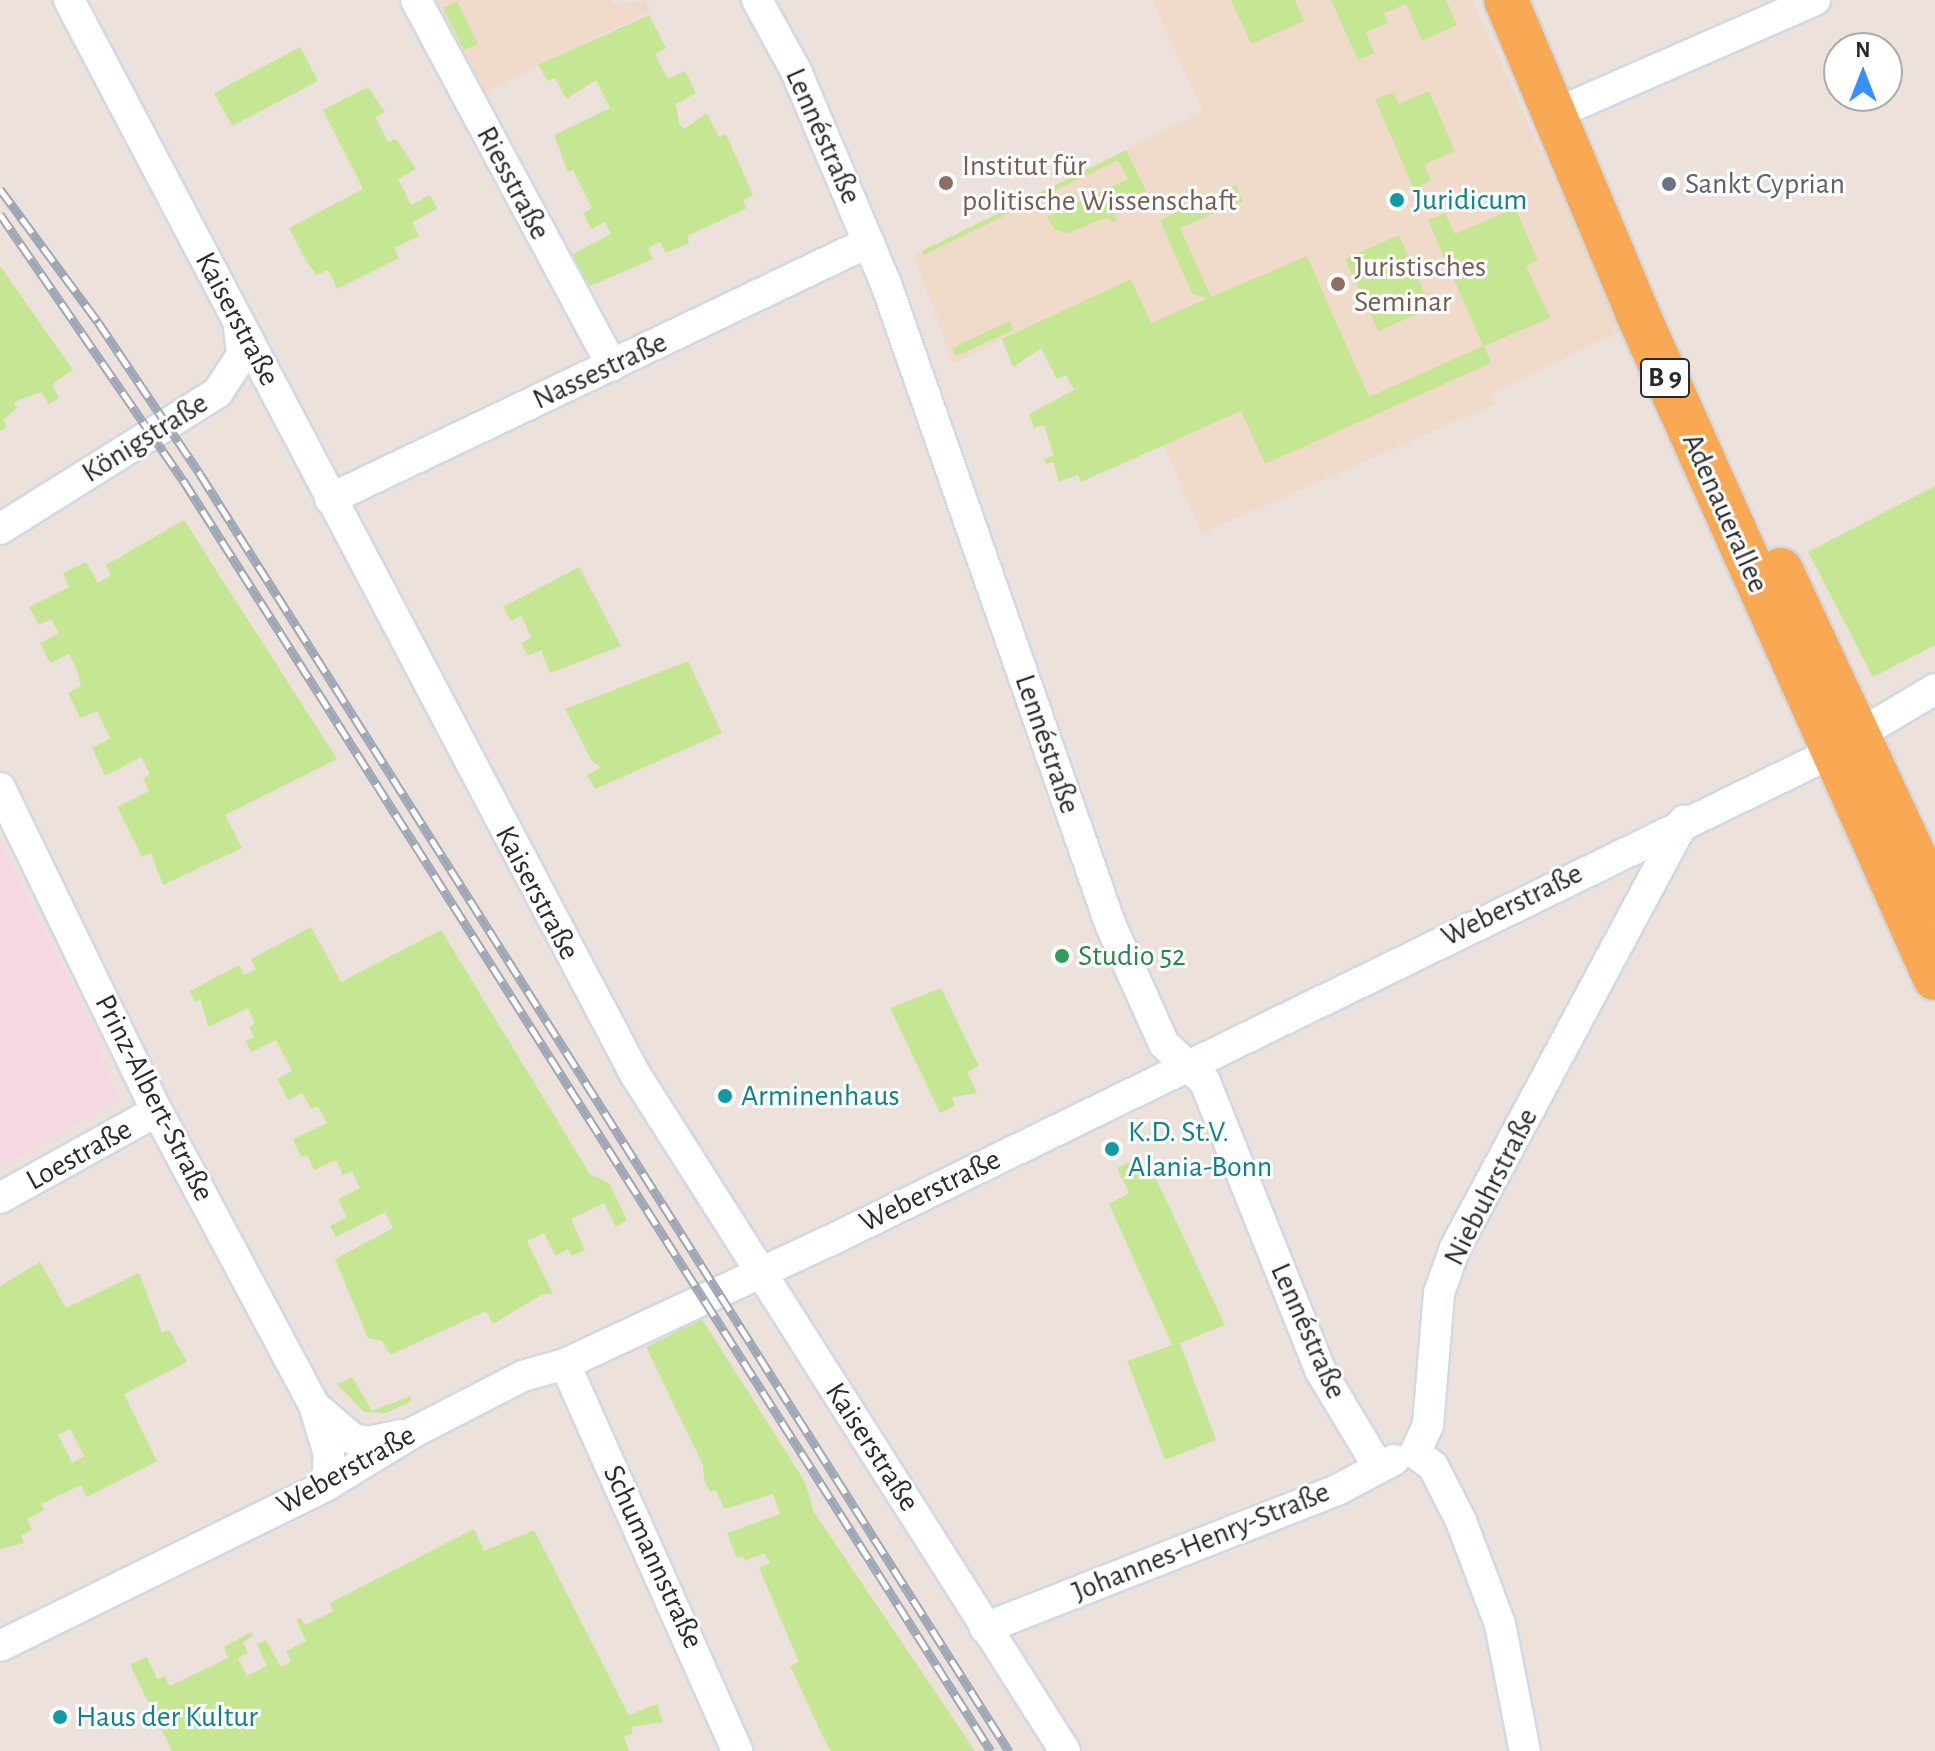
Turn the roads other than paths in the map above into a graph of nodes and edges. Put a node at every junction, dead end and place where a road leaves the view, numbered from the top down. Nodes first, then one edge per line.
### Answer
1 (69, 0) edge
2 (416, 0) edge
3 (757, 0) edge
4 (1506, 0) edge
5 (1531, 0) edge
6 (1815, 0) edge
7 (1575, 105) junction
8 (869, 242) junction
9 (236, 317) junction
10 (612, 366) junction
11 (330, 499) junction
12 (0, 529) edge
13 (1935, 689) edge
14 (1844, 742) junction
15 (0, 788) edge
16 (1684, 821) junction
17 (1935, 901) edge
18 (1935, 978) edge
19 (1185, 1064) junction
20 (157, 1111) junction
21 (0, 1198) edge
22 (764, 1284) junction
23 (565, 1364) junction
24 (314, 1405) junction
25 (414, 1432) junction
26 (1415, 1453) junction
27 (1377, 1465) junction
28 (327, 1485) junction
29 (992, 1639) junction
30 (0, 1646) edge
31 (737, 1751) edge
32 (1065, 1751) edge
33 (1525, 1751) edge

1 - 9 street, Kaiserstraße
2 - 10 street, Riesstraße
3 - 8 street, Lennéstraße
4 - 14 main road, Adenauerallee / B 9
5 - 7 main road, Adenauerallee / B 9
6 - 7 street
7 - 14 main road, Adenauerallee / B 9
8 - 10 street, Nassestraße
8 - 19 street, Lennéstraße
9 - 11 street, Kaiserstraße
9 - 12 street, Königstraße
10 - 11 street, Nassestraße
11 - 22 street, Kaiserstraße
13 - 14 street, Weberstraße
14 - 16 street, Weberstraße
14 - 17 main road, Adenauerallee / B 9
14 - 18 main road, Adenauerallee / B 9
15 - 20 street, Prinz-Albert-Straße
16 - 19 street, Weberstraße
16 - 26 street, Niebuhrstraße
19 - 22 street, Weberstraße
19 - 27 street, Lennéstraße
20 - 21 street, Loestraße
20 - 24 street, Prinz-Albert-Straße
22 - 23 street, Weberstraße
22 - 29 street, Kaiserstraße
23 - 25 street, Weberstraße
23 - 31 street, Schumannstraße
24 - 25 street, Prinz-Albert-Straße
24 - 28 street, Prinz-Albert-Straße
25 - 28 street, Weberstraße
26 - 27 street, Johannes-Henry-Straße
26 - 33 street
27 - 29 street, Johannes-Henry-Straße
28 - 30 street, Weberstraße
29 - 32 street, Kaiserstraße

